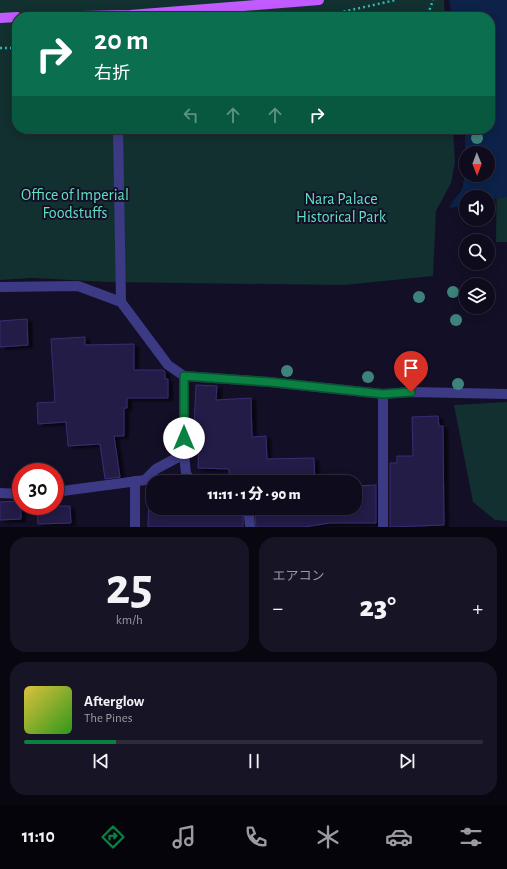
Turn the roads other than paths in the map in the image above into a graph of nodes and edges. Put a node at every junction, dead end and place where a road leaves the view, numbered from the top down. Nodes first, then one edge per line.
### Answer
1 (320, 0) edge
2 (175, 12) edge
3 (12, 17) edge
4 (0, 18) edge
5 (118, 134) edge
6 (0, 287) edge
7 (121, 302) junction
8 (184, 376) junction
9 (383, 394) junction
10 (507, 394) edge
11 (184, 454) junction
12 (187, 475) edge
13 (135, 481) junction
14 (64, 491) edge
15 (0, 493) edge
16 (12, 494) edge
17 (248, 515) edge
18 (135, 527) edge
19 (250, 527) edge
20 (383, 527) edge

1 - 2 main road
3 - 4 main road
5 - 7 street
6 - 7 street
7 - 8 street
8 - 9 street
8 - 11 street
9 - 10 street
9 - 20 street
11 - 12 street
11 - 13 street
13 - 14 street
13 - 18 street
15 - 16 street
17 - 19 street

